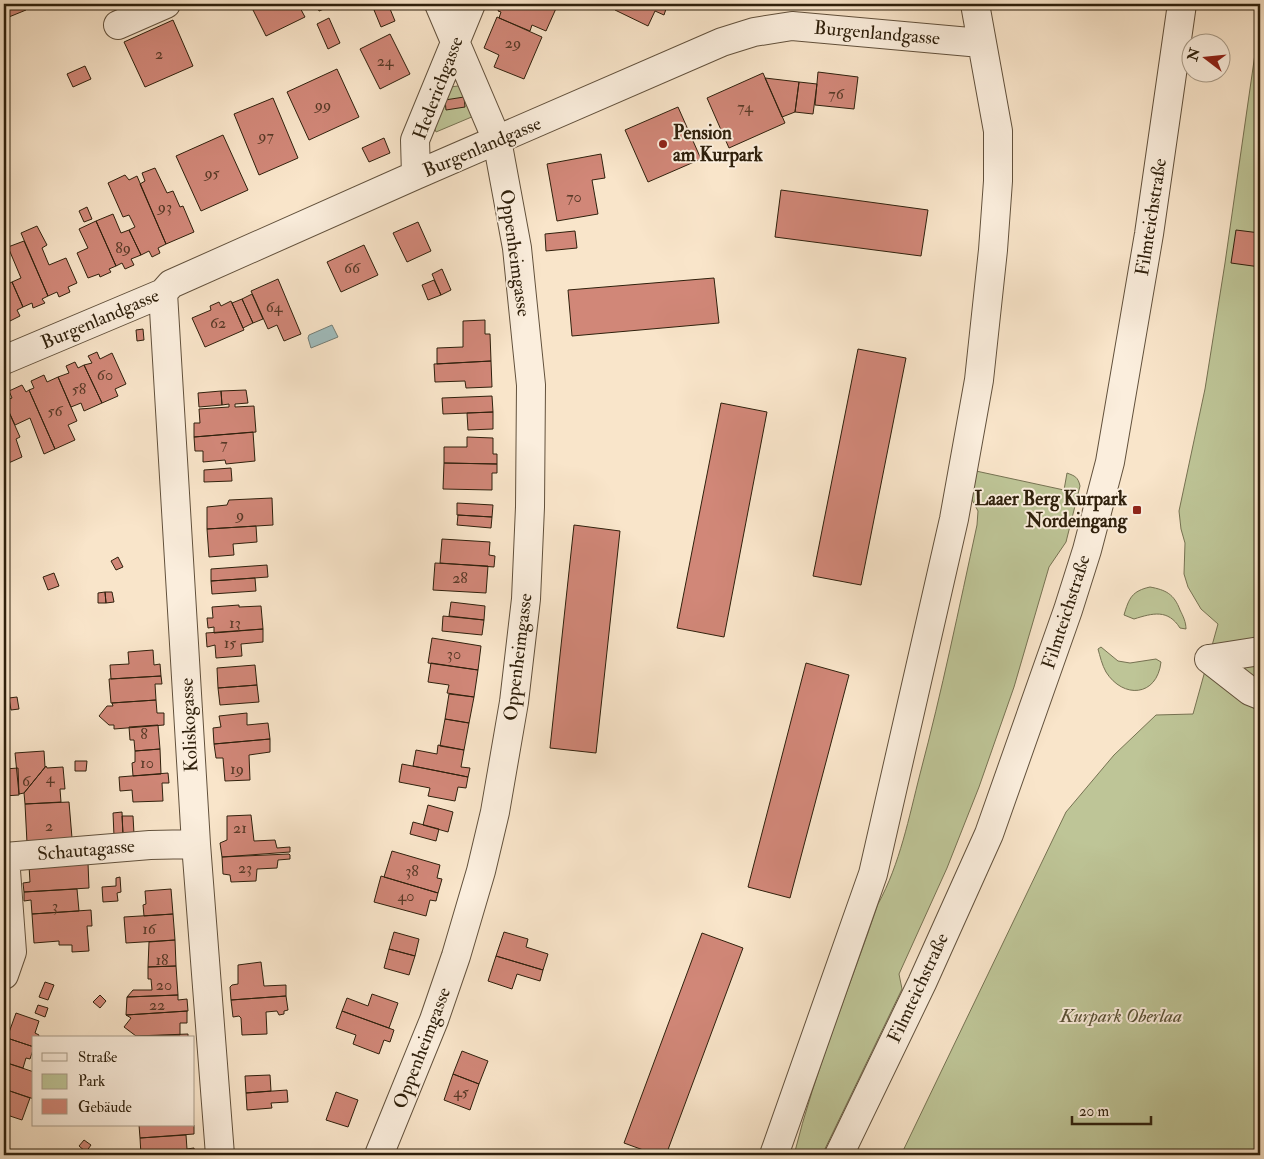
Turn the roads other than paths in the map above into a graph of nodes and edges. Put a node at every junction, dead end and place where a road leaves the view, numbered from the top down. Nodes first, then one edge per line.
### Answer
1 (166, 4) edge
2 (439, 4) edge
3 (471, 4) edge
4 (975, 4) edge
5 (1182, 4) edge
6 (118, 26) dead end
7 (455, 39) junction
8 (981, 43) junction
9 (497, 140) junction
10 (416, 175) junction
11 (163, 294) junction
12 (4, 360) edge
13 (1260, 651) edge
14 (1260, 695) edge
15 (196, 844) junction
16 (4, 975) edge
17 (220, 1155) edge
18 (379, 1155) edge
19 (774, 1155) edge
20 (839, 1155) edge

1 - 6 street
2 - 7 street, Oppenheimgasse
3 - 7 street, Hederichgasse
4 - 8 street
5 - 20 street, Filmteichstraße
7 - 9 street, Oppenheimgasse
7 - 10 street, Hederichgasse
8 - 9 street, Burgenlandgasse
8 - 19 street
9 - 10 street, Burgenlandgasse
9 - 18 street, Oppenheimgasse
10 - 11 street, Burgenlandgasse
11 - 12 street, Burgenlandgasse
11 - 15 street, Koliskogasse
13 - 14 street
15 - 16 street, Schautagasse
15 - 17 street, Koliskogasse

